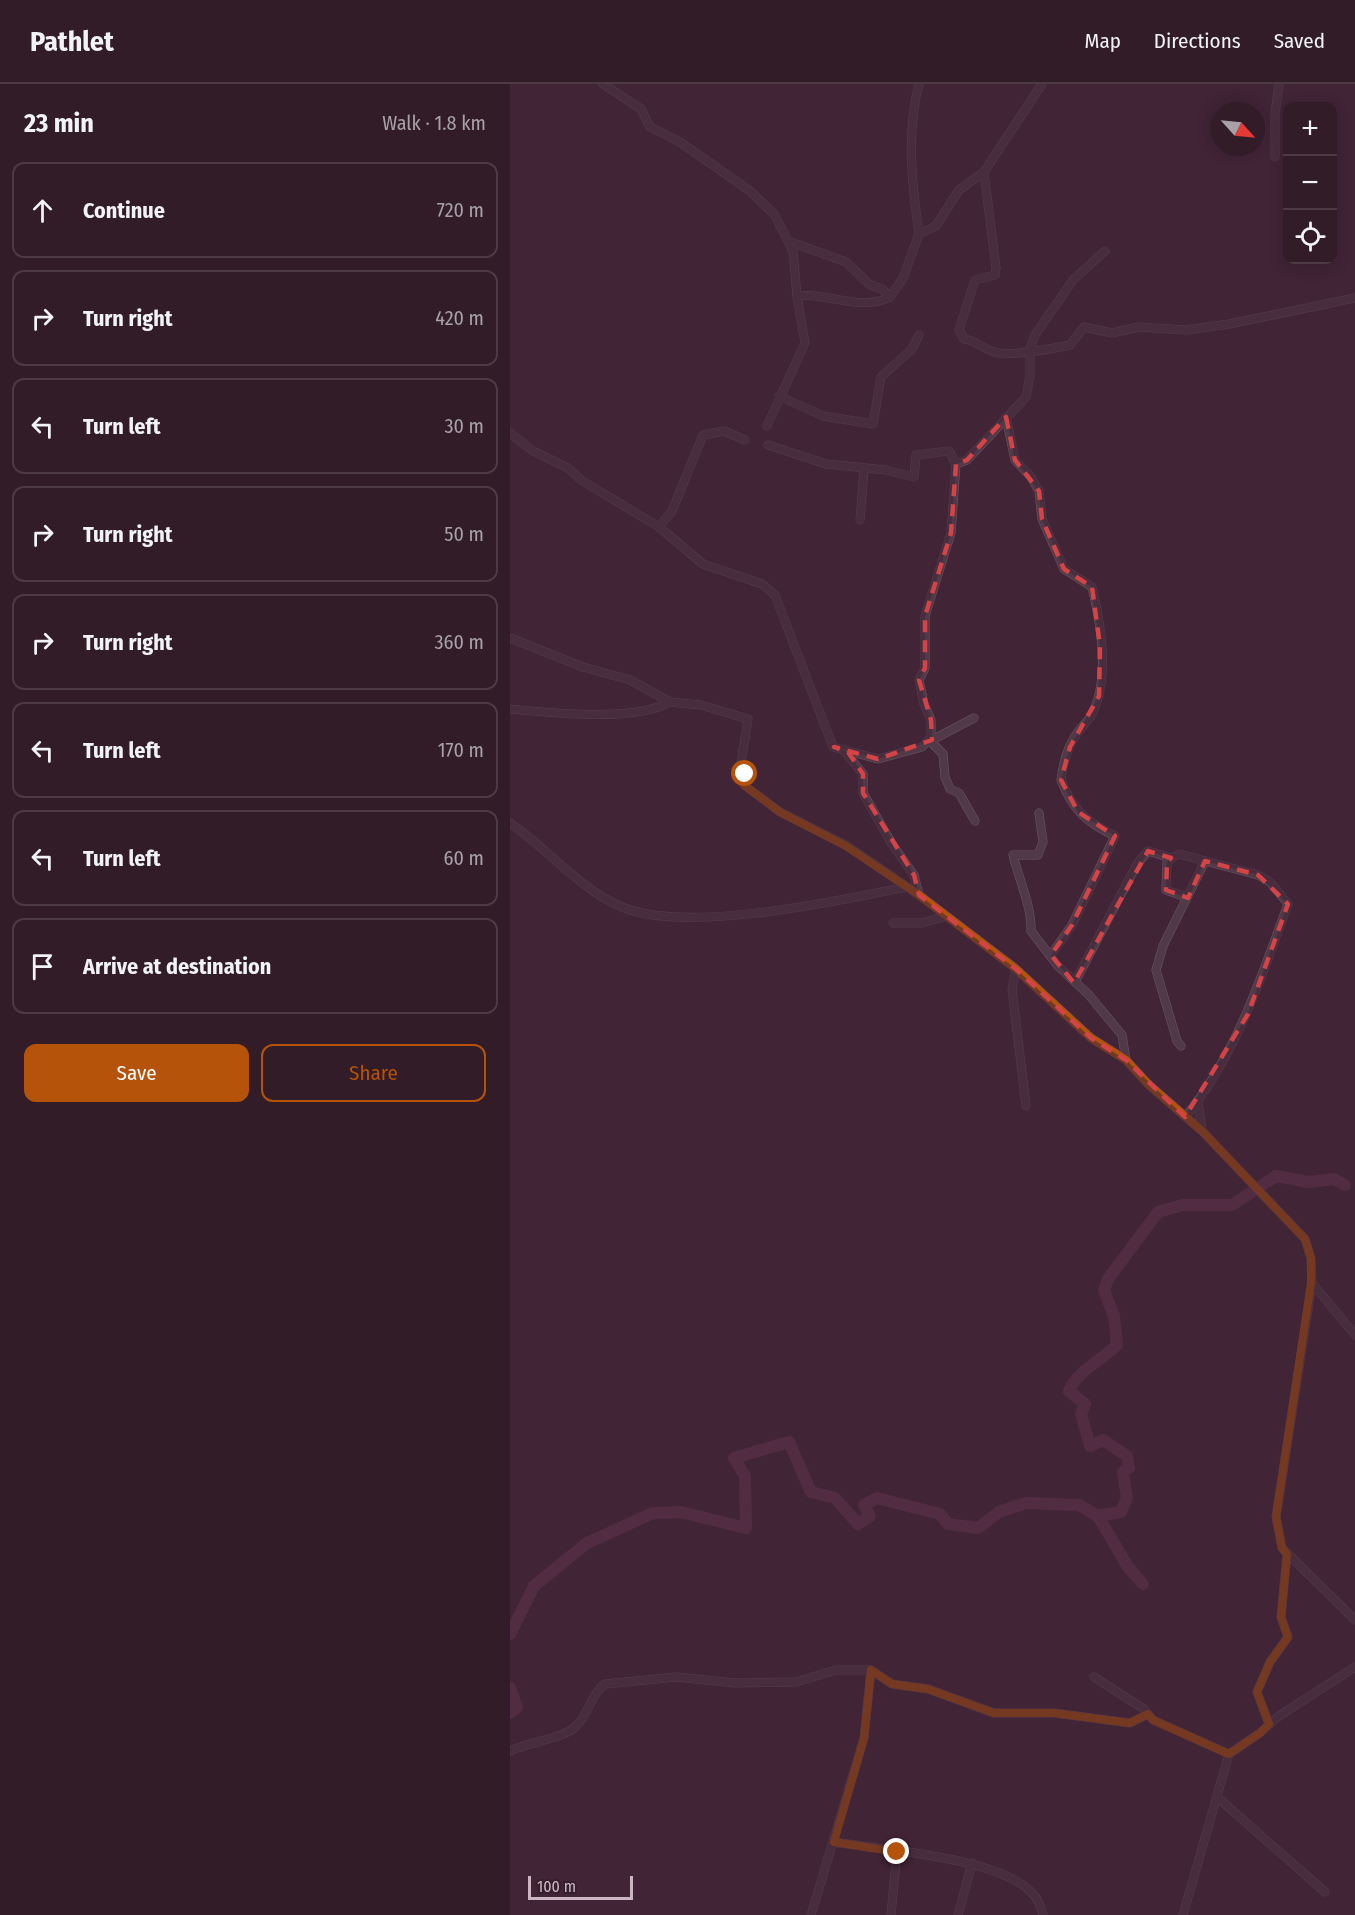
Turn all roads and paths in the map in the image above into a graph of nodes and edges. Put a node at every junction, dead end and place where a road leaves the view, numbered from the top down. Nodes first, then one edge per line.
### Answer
1 (603, 84) edge
2 (919, 84) edge
3 (1042, 84) edge
4 (1279, 84) edge
5 (1275, 157) dead end
6 (984, 172) junction
7 (919, 234) junction
8 (788, 241) junction
9 (1105, 251) dead end
10 (797, 296) junction
11 (890, 297) junction
12 (1355, 298) edge
13 (919, 334) dead end
14 (1030, 349) junction
15 (779, 396) junction
16 (1006, 417) junction
17 (767, 426) dead end
18 (510, 434) edge
19 (746, 440) dead end
20 (768, 445) dead end
21 (956, 464) junction
22 (864, 470) junction
23 (860, 520) dead end
24 (659, 527) junction
25 (510, 638) edge
26 (670, 702) junction
27 (510, 709) edge
28 (974, 718) dead end
29 (930, 741) junction
30 (834, 747) junction
31 (1039, 813) dead end
32 (975, 821) dead end
33 (510, 823) edge
34 (1171, 858) junction
35 (1205, 861) junction
36 (906, 887) junction
37 (919, 895) junction
38 (1186, 897) junction
39 (946, 916) junction
40 (893, 923) dead end
41 (1051, 955) junction
42 (1016, 969) junction
43 (1075, 982) junction
44 (1181, 1046) dead end
45 (1126, 1060) junction
46 (1198, 1101) junction
47 (1026, 1106) dead end
48 (1185, 1117) junction
49 (1202, 1131) junction
50 (1311, 1283) junction
51 (1355, 1335) edge
52 (1287, 1554) junction
53 (1355, 1620) edge
54 (1355, 1667) edge
55 (871, 1670) junction
56 (1094, 1677) dead end
57 (1148, 1714) junction
58 (1269, 1724) junction
59 (510, 1751) edge
60 (1229, 1754) junction
61 (1217, 1797) junction
62 (834, 1842) junction
63 (897, 1852) junction
64 (972, 1863) junction
65 (1325, 1892) dead end
66 (811, 1915) edge
67 (891, 1915) edge
68 (958, 1915) edge
69 (1043, 1915) edge
70 (1183, 1915) edge

1 - 8 street
2 - 7 street
3 - 6 street
4 - 5 street
6 - 7 street
6 - 14 street
7 - 11 street
8 - 10 street
8 - 11 street
9 - 14 street
10 - 11 street
10 - 15 street
12 - 14 street
13 - 15 street
14 - 16 street
15 - 17 street
16 - 21 street
16 - 41 street
18 - 24 street
19 - 24 street
20 - 22 street
21 - 22 street
21 - 29 street
22 - 23 street
24 - 30 street
25 - 26 street
26 - 27 street
26 - 36 street
28 - 29 street
29 - 30 street
29 - 32 street
30 - 37 street
31 - 41 street
33 - 36 street
34 - 35 street
34 - 38 street
34 - 43 street
35 - 38 street
35 - 46 street
36 - 37 street
37 - 39 street
38 - 44 street
39 - 40 street
39 - 42 street
41 - 43 street
42 - 45 street
42 - 47 street
43 - 45 street
45 - 48 street
46 - 48 street
46 - 49 street
48 - 49 street
49 - 50 street
50 - 51 street
50 - 52 street
52 - 53 street
52 - 58 street
54 - 58 street
55 - 57 street
55 - 59 street
55 - 62 street
56 - 57 street
57 - 60 street
58 - 60 street
60 - 61 street
61 - 65 street
61 - 70 street
62 - 63 street
62 - 66 street
63 - 64 street
63 - 67 street
64 - 68 street
64 - 69 street

